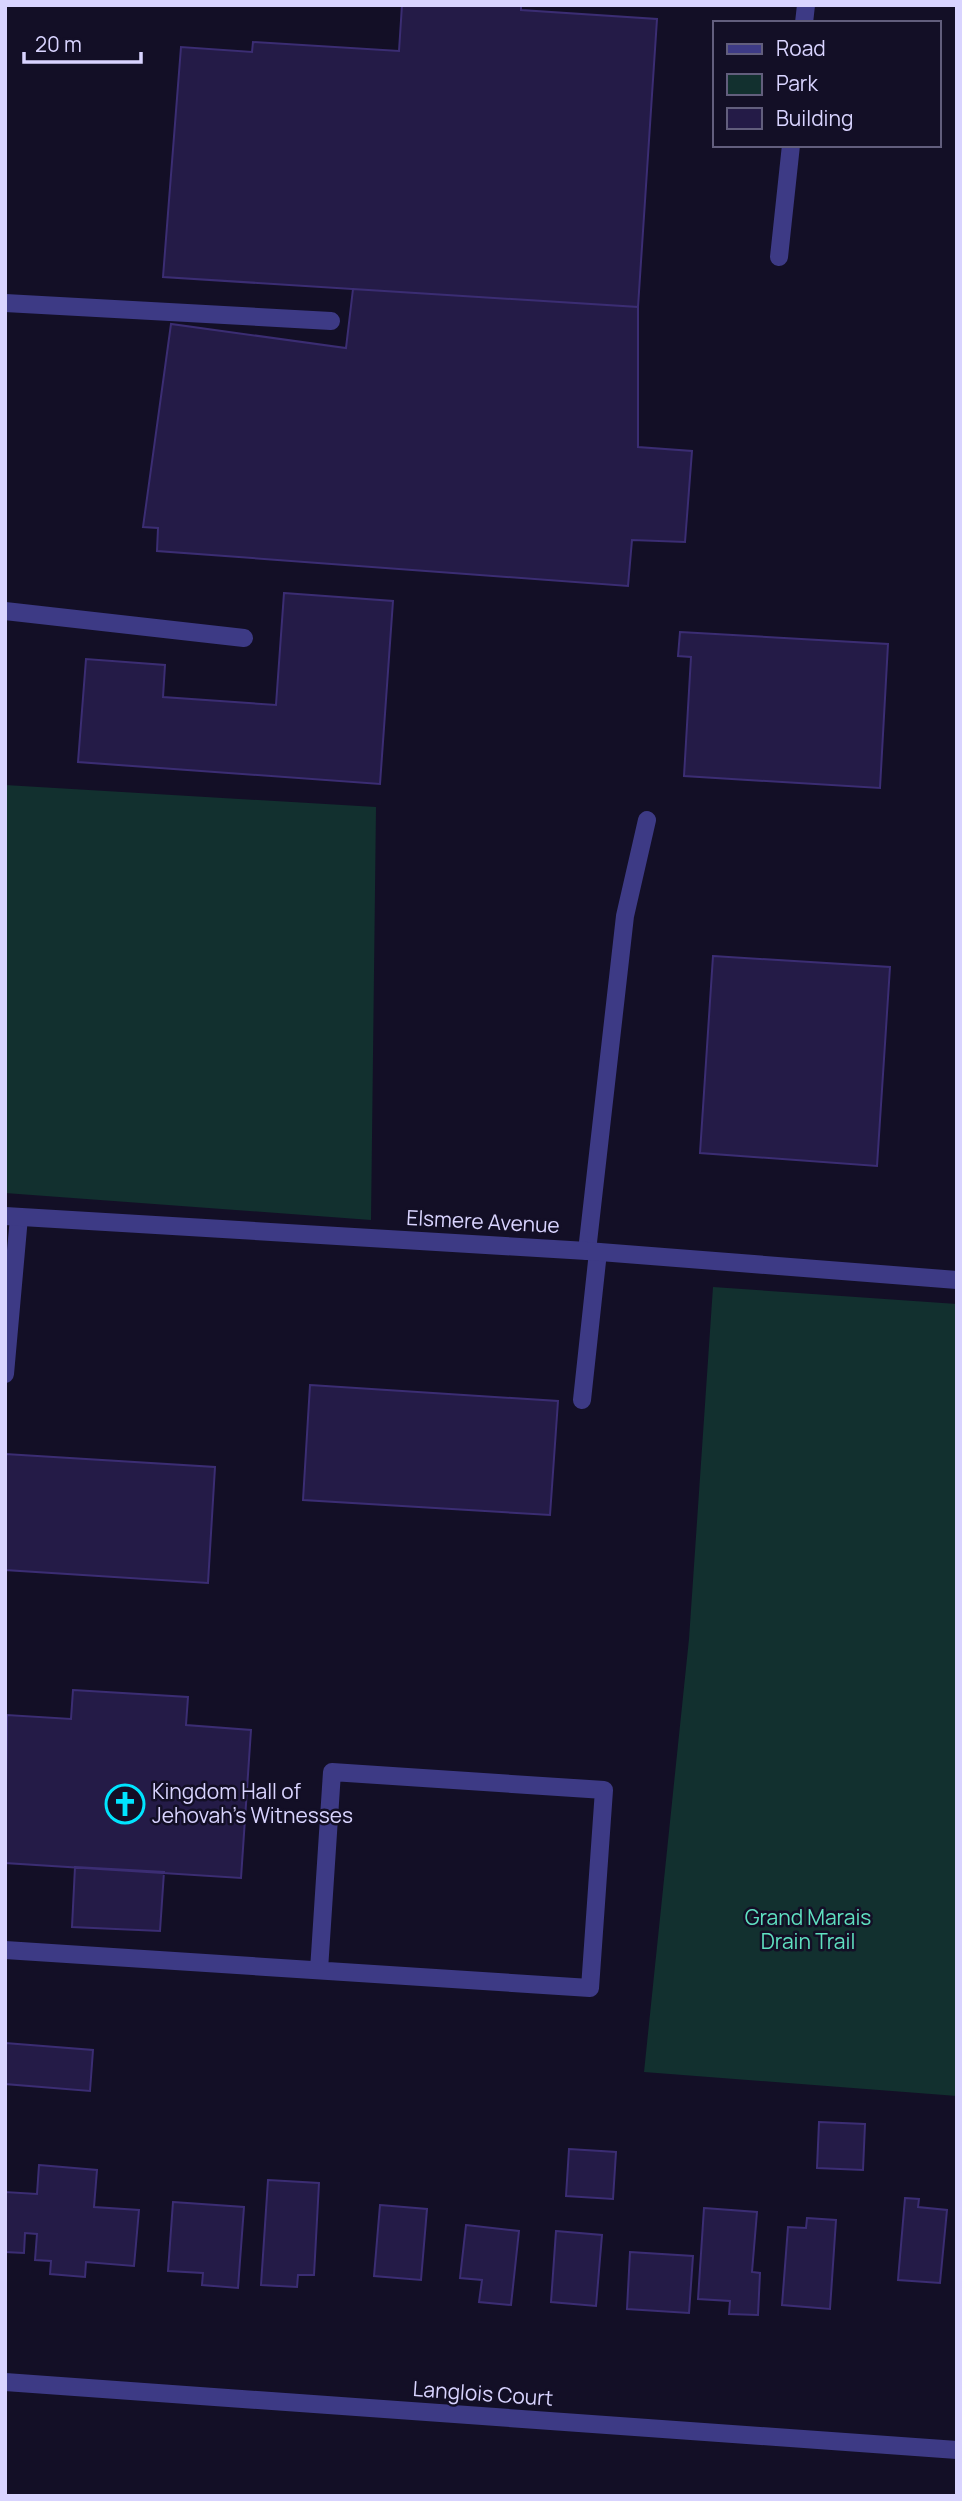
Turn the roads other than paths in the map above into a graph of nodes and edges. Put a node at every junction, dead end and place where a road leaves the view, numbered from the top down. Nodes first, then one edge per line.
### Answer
1 (791, 147) edge
2 (779, 257) dead end
3 (5, 303) edge
4 (331, 321) dead end
5 (5, 611) edge
6 (244, 638) dead end
7 (647, 820) dead end
8 (12, 1217) edge
9 (592, 1251) junction
10 (957, 1280) edge
11 (5, 1374) edge
12 (583, 1400) dead end
13 (5, 1950) edge
14 (319, 1970) junction
15 (5, 2382) edge
16 (957, 2450) edge

1 - 2 street
3 - 4 street
5 - 6 street
7 - 9 street
8 - 9 street, Elsmere Avenue
8 - 11 street
9 - 10 street, Elsmere Avenue
9 - 12 street
13 - 14 street
14 - 14 street
15 - 16 street, Langlois Court

